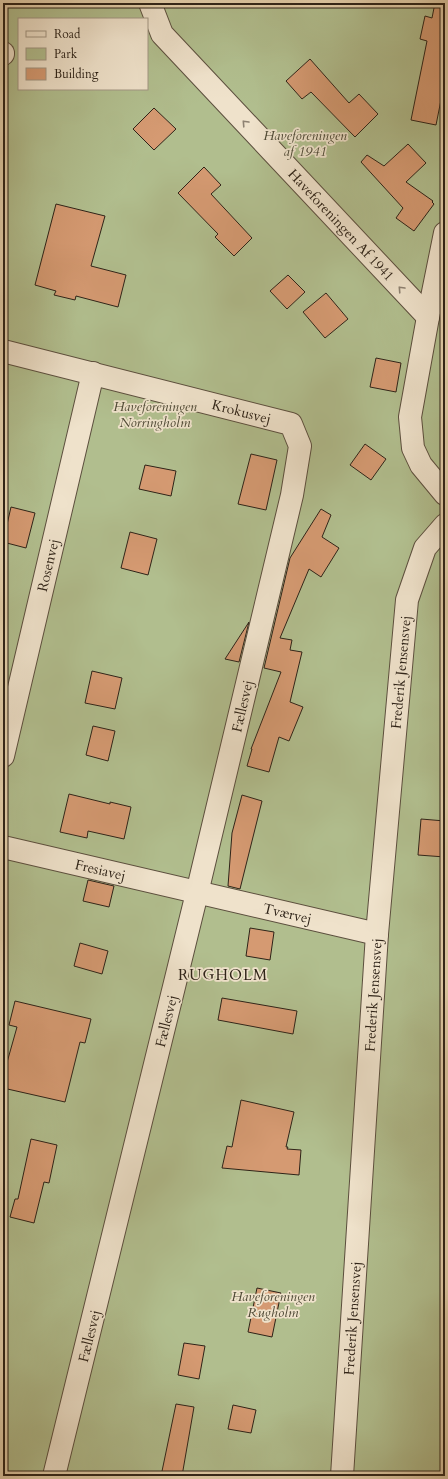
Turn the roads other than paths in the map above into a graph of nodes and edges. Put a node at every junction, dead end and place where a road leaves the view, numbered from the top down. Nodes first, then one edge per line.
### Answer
1 (150, 3) edge
2 (445, 233) edge
3 (428, 317) junction
4 (3, 351) edge
5 (93, 374) junction
6 (445, 494) edge
7 (292, 495) joint
8 (445, 524) edge
9 (3, 756) edge
10 (3, 847) edge
11 (197, 894) junction
12 (377, 934) junction
13 (54, 1476) edge
14 (342, 1476) edge

3 -> 1 street, Haveforeningen Af 1941
2 - 3 street
3 - 6 street
4 - 5 street, Krokusvej
5 - 7 street, Krokusvej
5 - 9 street, Rosenvej
7 - 11 street, Fællesvej
8 - 12 street, Frederik Jensensvej
10 - 11 street, Fresiavej
11 - 12 street, Tværvej
11 - 13 street, Fællesvej
12 - 14 street, Frederik Jensensvej

